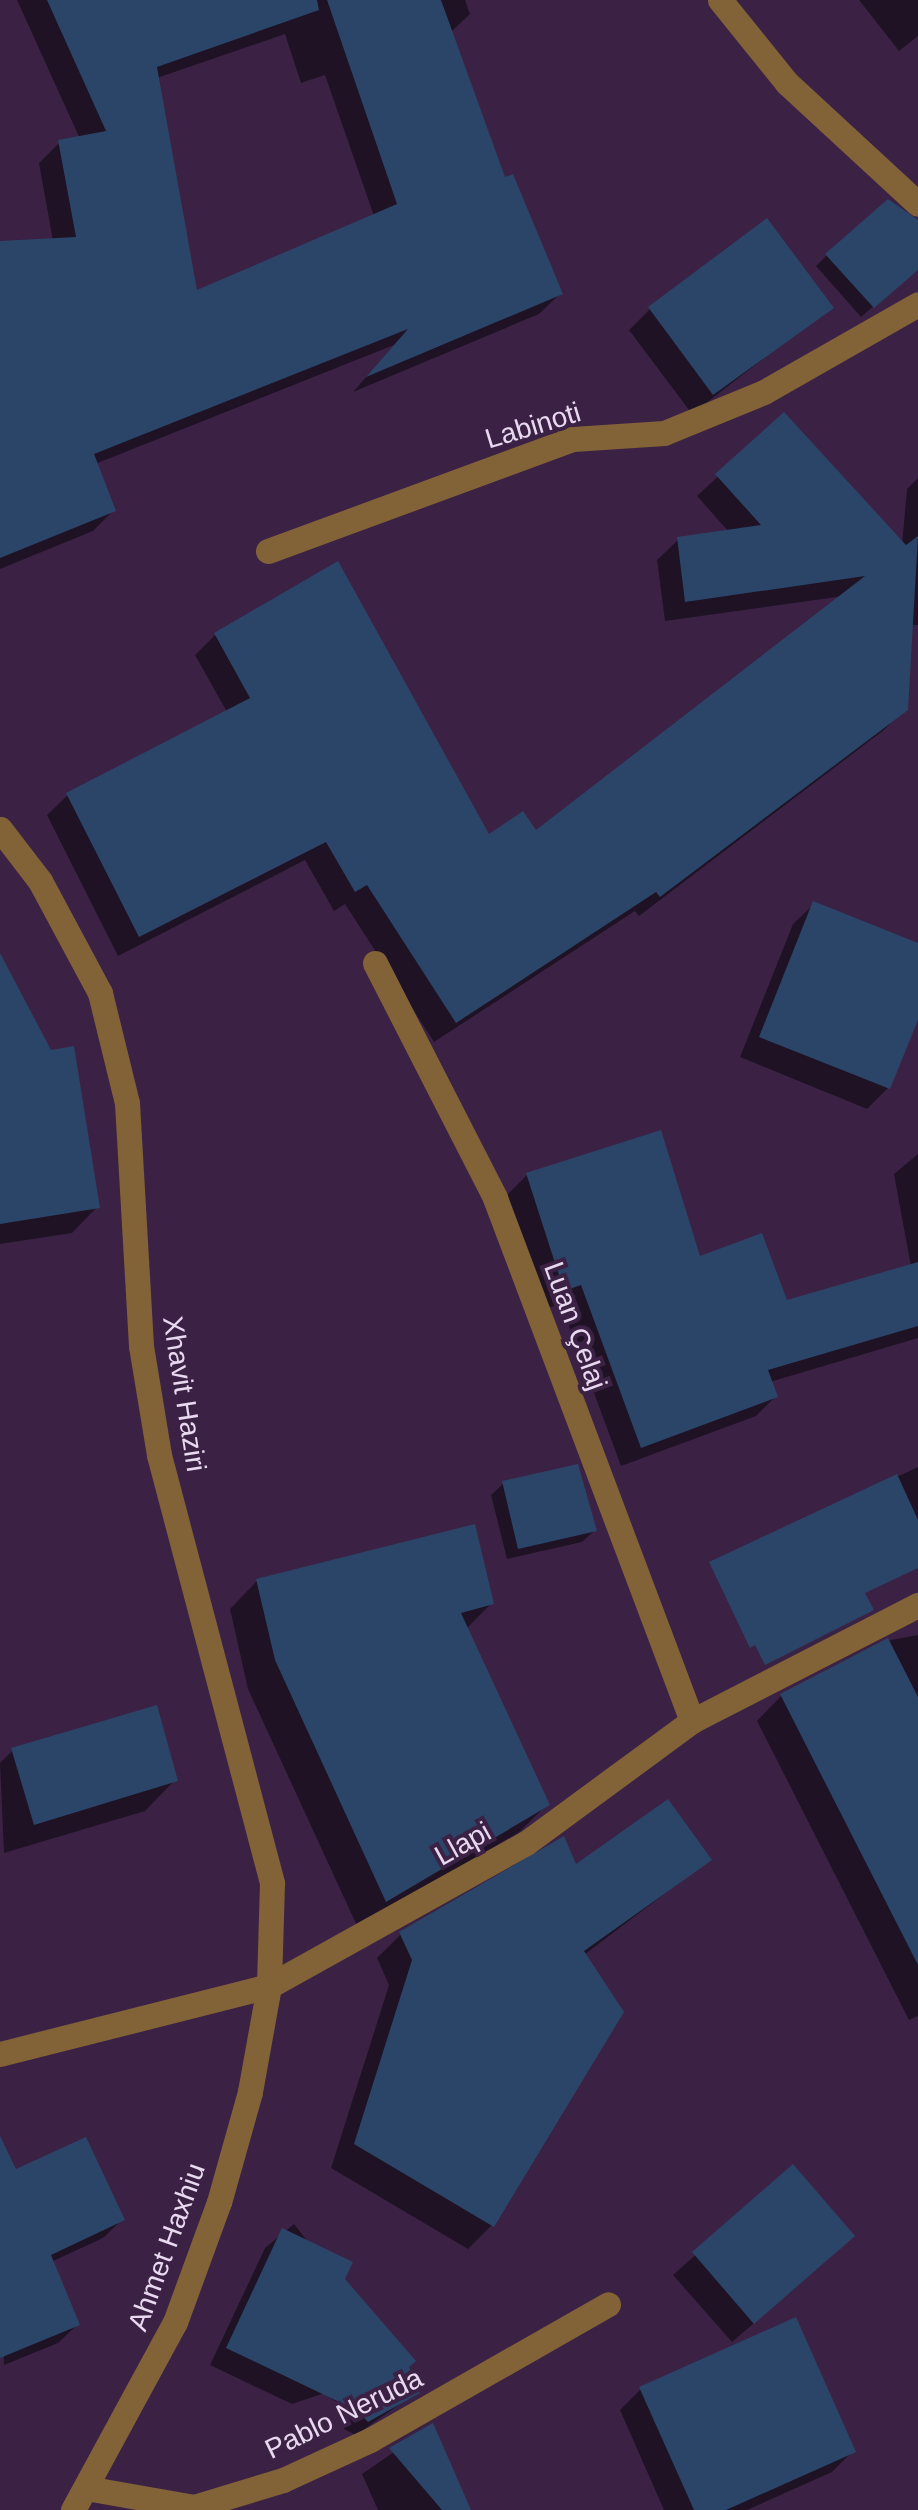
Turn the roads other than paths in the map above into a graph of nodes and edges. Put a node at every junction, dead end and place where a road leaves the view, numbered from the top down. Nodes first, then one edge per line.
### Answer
1 (720, 0) edge
2 (918, 204) edge
3 (918, 304) edge
4 (268, 551) dead end
5 (0, 829) edge
6 (376, 964) dead end
7 (918, 1605) edge
8 (692, 1721) junction
9 (269, 1986) junction
10 (0, 2054) edge
11 (608, 2304) dead end
12 (79, 2499) edge

1 - 2 street
3 - 4 street, Labinoti
5 - 9 street, Xhavit Haziri
6 - 8 street, Luan Çelaj
7 - 8 street, Llapi
8 - 9 street, Llapi
9 - 10 street, Llapi
9 - 12 street, Ahmet Haxhiu
11 - 12 street, Pablo Neruda

